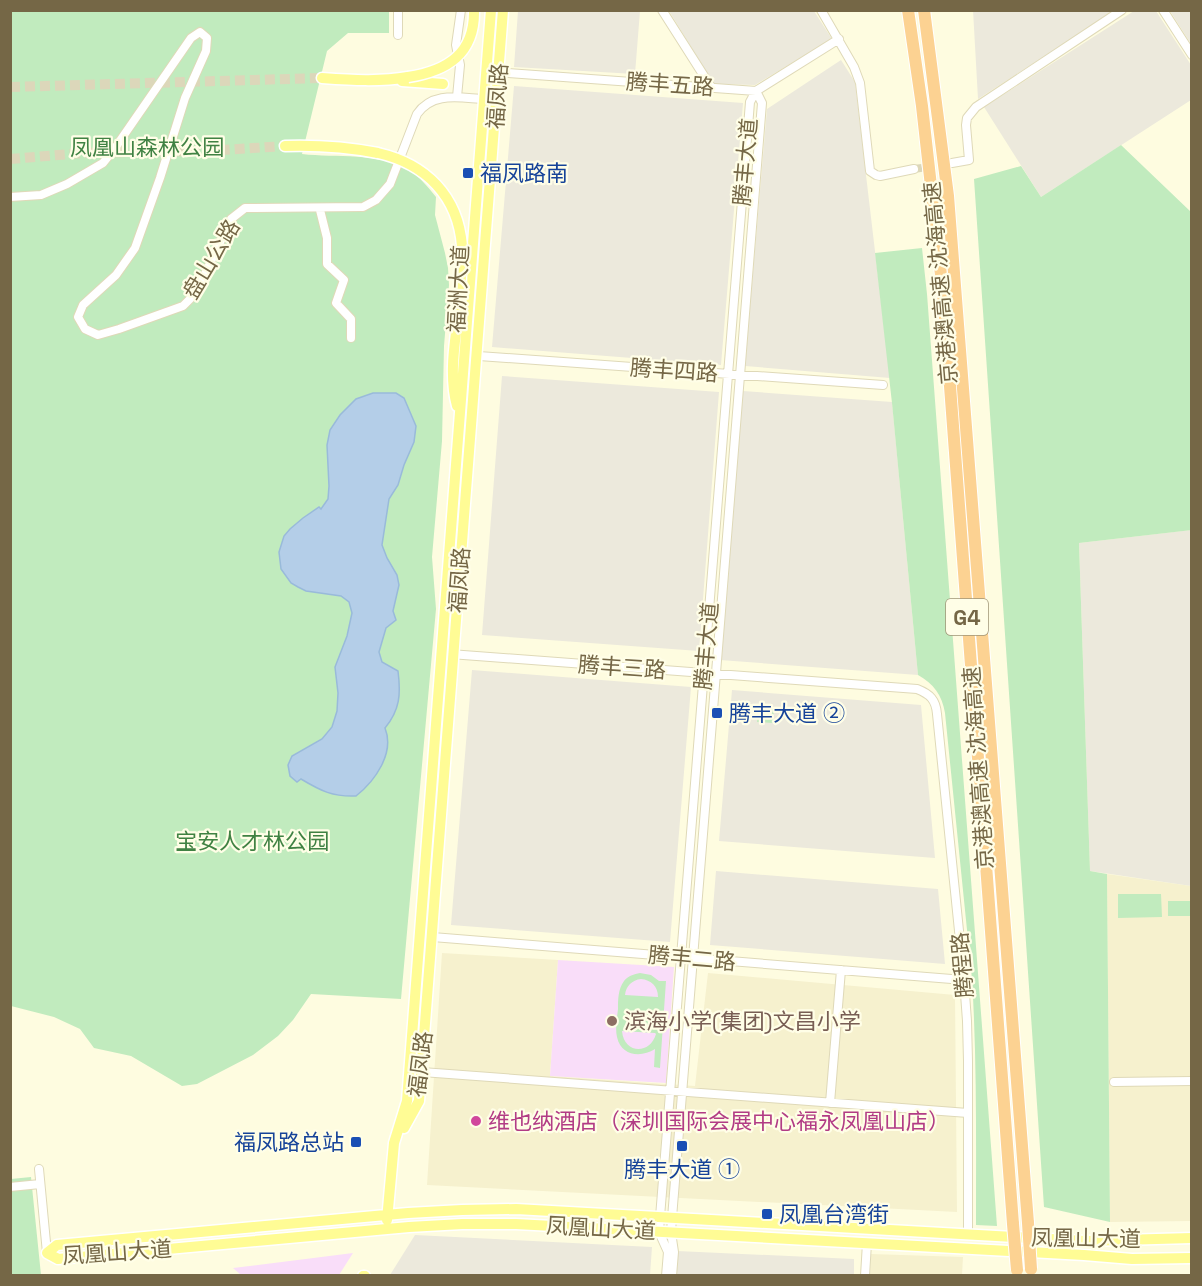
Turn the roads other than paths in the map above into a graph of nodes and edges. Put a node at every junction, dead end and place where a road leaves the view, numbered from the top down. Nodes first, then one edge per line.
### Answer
1 (398, 10) edge
2 (461, 10) edge
3 (474, 10) edge
4 (491, 10) edge
5 (503, 10) edge
6 (662, 10) edge
7 (821, 10) edge
8 (908, 10) edge
9 (924, 10) edge
10 (1122, 10) edge
11 (1163, 10) edge
12 (398, 34) dead end
13 (839, 39) junction
14 (1191, 55) edge
15 (487, 71) junction
16 (499, 72) junction
17 (322, 78) tunnel mouth
18 (390, 80) junction
19 (443, 84) dead end
20 (711, 87) junction
21 (756, 91) junction
22 (457, 98) junction
23 (484, 99) junction
24 (285, 146) tunnel mouth
25 (952, 163) tunnel mouth
26 (915, 169) tunnel mouth
27 (10, 197) edge
28 (320, 210) dead end
29 (351, 338) dead end
30 (465, 355) junction
31 (477, 356) junction
32 (728, 374) junction
33 (740, 375) junction
34 (884, 385) dead end
35 (460, 416) junction
36 (451, 537) junction
37 (463, 537) junction
38 (442, 653) junction
39 (454, 654) junction
40 (704, 673) junction
41 (716, 674) junction
42 (932, 698) joint
43 (420, 936) junction
44 (432, 937) junction
45 (681, 957) junction
46 (693, 958) junction
47 (841, 970) junction
48 (964, 980) junction
49 (422, 1072) junction
50 (1191, 1081) edge
51 (1114, 1082) dead end
52 (670, 1090) junction
53 (682, 1091) junction
54 (830, 1102) junction
55 (968, 1113) junction
56 (394, 1143) junction
57 (39, 1169) dead end
58 (40, 1184) junction
59 (10, 1187) edge
60 (388, 1214) junction
61 (660, 1217) junction
62 (672, 1218) junction
63 (387, 1229) junction
64 (659, 1232) junction
65 (671, 1232) junction
66 (968, 1234) junction
67 (1191, 1238) edge
68 (867, 1243) junction
69 (47, 1253) junction
70 (1191, 1258) edge
71 (1032, 1272) edge
72 (1017, 1273) edge
73 (666, 1275) edge
74 (672, 1275) edge
75 (865, 1275) edge

1 - 12 street
2 - 22 street
3 - 18 main road, bridge
4 - 15 main road, 福凤路
5 - 16 main road, 福凤路
6 - 20 street
7 - 13 street
8 - 72 highway, 京港澳高速 沈海高速 / G4, bridge
9 - 71 highway, 京港澳高速 沈海高速 / G4, bridge
10 - 25 street
11 - 14 street
13 - 21 street
13 - 26 street
15 - 16 street, 腾丰五路
15 - 23 main road, 福凤路
16 - 20 street, 腾丰五路
16 - 31 main road, 福凤路
17 - 18 main road
18 - 19 main road
20 - 21 street, 腾丰五路
21 - 32 street, 腾丰大道
21 - 33 street, 腾丰大道
22 - 23 street, 盘山公路
22 - 27 street, 盘山公路
23 - 30 main road, 福凤路
24 - 35 main road, 福洲大道, bridge
28 - 29 street
30 - 31 street, 腾丰四路
30 - 35 main road, 福凤路
31 - 32 street, 腾丰四路
31 - 37 main road, 福凤路
32 - 33 street, 腾丰四路
32 - 40 street, 腾丰大道
33 - 34 street, 腾丰四路
33 - 41 street, 腾丰大道
35 - 36 main road, 福凤路
36 - 37 main road
36 - 38 main road, 福凤路
37 - 39 main road, 福凤路
38 - 39 street, 腾丰三路
38 - 43 main road, 福凤路
39 - 40 street, 腾丰三路
39 - 44 main road, 福凤路
40 - 41 street, 腾丰三路
40 - 45 street, 腾丰大道
41 - 42 street, 腾丰三路
41 - 46 street, 腾丰大道
42 - 48 street, 腾程路
43 - 44 street, 腾丰二路
43 - 56 main road, 福凤路
44 - 45 street, 腾丰二路
44 - 49 main road, 福凤路
45 - 46 street, 腾丰二路
45 - 52 street, 腾丰大道
46 - 47 street, 腾丰二路
46 - 53 street, 腾丰大道
47 - 48 street, 腾丰二路
47 - 54 street
48 - 55 street, 腾程路
49 - 52 street
49 - 56 main road, 福凤路
50 - 51 street
52 - 53 street
52 - 61 street, 腾丰大道
53 - 54 street
53 - 62 street, 腾丰大道
54 - 55 street
55 - 66 street, 腾程路
56 - 60 main road, 福凤路
57 - 58 street
58 - 59 street
58 - 69 street
60 - 61 main road, 凤凰山大道
60 - 63 main road, 福凤路
60 - 69 main road, 凤凰山大道
61 - 62 main road, 凤凰山大道
61 - 64 street, 腾丰大道
62 - 65 street, 腾丰大道
62 - 66 main road, 凤凰山大道
63 - 64 main road, 凤凰山大道
63 - 69 main road, 凤凰山大道
64 - 65 main road, 凤凰山大道
64 - 73 street, 腾丰大道
65 - 68 main road, 凤凰山大道
65 - 74 street, 腾丰大道
66 - 67 main road, 凤凰山大道
68 - 70 main road, 凤凰山大道
68 - 75 street

